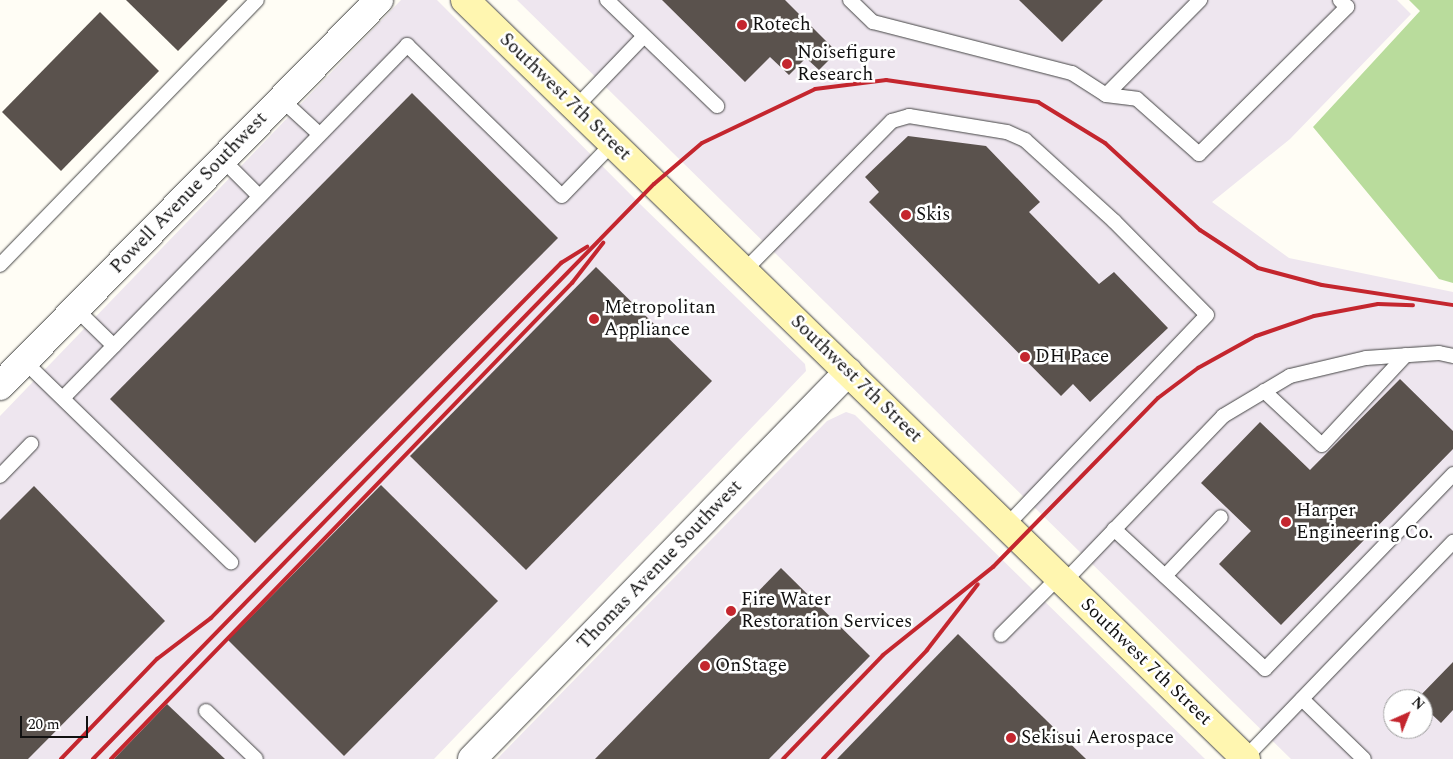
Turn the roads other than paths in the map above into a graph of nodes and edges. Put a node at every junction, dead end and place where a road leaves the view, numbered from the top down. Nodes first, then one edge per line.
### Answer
1 (257, 0) edge
2 (379, 0) edge
3 (465, 0) edge
4 (607, 0) edge
5 (850, 0) edge
6 (1200, 0) edge
7 (1340, 0) edge
8 (644, 36) junction
9 (1106, 95) junction
10 (281, 99) junction
11 (717, 106) dead end
12 (576, 108) junction
13 (319, 134) junction
14 (613, 143) junction
15 (222, 159) junction
16 (259, 196) junction
17 (0, 265) edge
18 (744, 271) junction
19 (76, 309) junction
20 (114, 346) junction
21 (1406, 355) junction
22 (1453, 356) edge
23 (24, 361) junction
24 (848, 372) junction
25 (0, 386) edge
26 (1264, 392) junction
27 (63, 398) junction
28 (31, 444) dead end
29 (1453, 474) edge
30 (0, 476) edge
31 (1221, 517) dead end
32 (1006, 526) junction
33 (1114, 529) junction
34 (1453, 542) edge
35 (231, 562) dead end
36 (1164, 576) junction
37 (1061, 579) junction
38 (1001, 635) dead end
39 (1302, 699) junction
40 (206, 711) dead end
41 (1237, 756) edge
42 (256, 759) edge
43 (472, 759) edge
44 (1364, 759) edge

1 - 17 lane
2 - 10 street, Powell Avenue Southwest
3 - 12 street, Southwest 7th Street
4 - 8 lane
5 - 9 lane
6 - 9 lane
7 - 9 lane
8 - 11 lane
8 - 12 lane
10 - 13 lane
10 - 15 street, Powell Avenue Southwest
12 - 14 street, Southwest 7th Street
13 - 14 lane
13 - 16 lane
14 - 18 street, Southwest 7th Street
15 - 16 lane
15 - 19 street, Powell Avenue Southwest
16 - 20 lane
18 - 24 street, Southwest 7th Street
18 - 32 lane
19 - 20 lane
19 - 23 street, Powell Avenue Southwest
20 - 27 lane
21 - 22 lane
21 - 26 lane
21 - 26 lane
23 - 25 street, Powell Avenue Southwest
23 - 27 lane
24 - 32 street, Southwest 7th Street
24 - 43 street, Thomas Avenue Southwest
26 - 33 lane
27 - 35 lane
28 - 30 lane
29 - 36 lane
31 - 36 lane
32 - 37 street, Southwest 7th Street
33 - 36 lane
33 - 37 lane
34 - 39 lane
37 - 38 lane
37 - 41 street, Southwest 7th Street
39 - 41 lane
39 - 44 lane
40 - 42 lane

